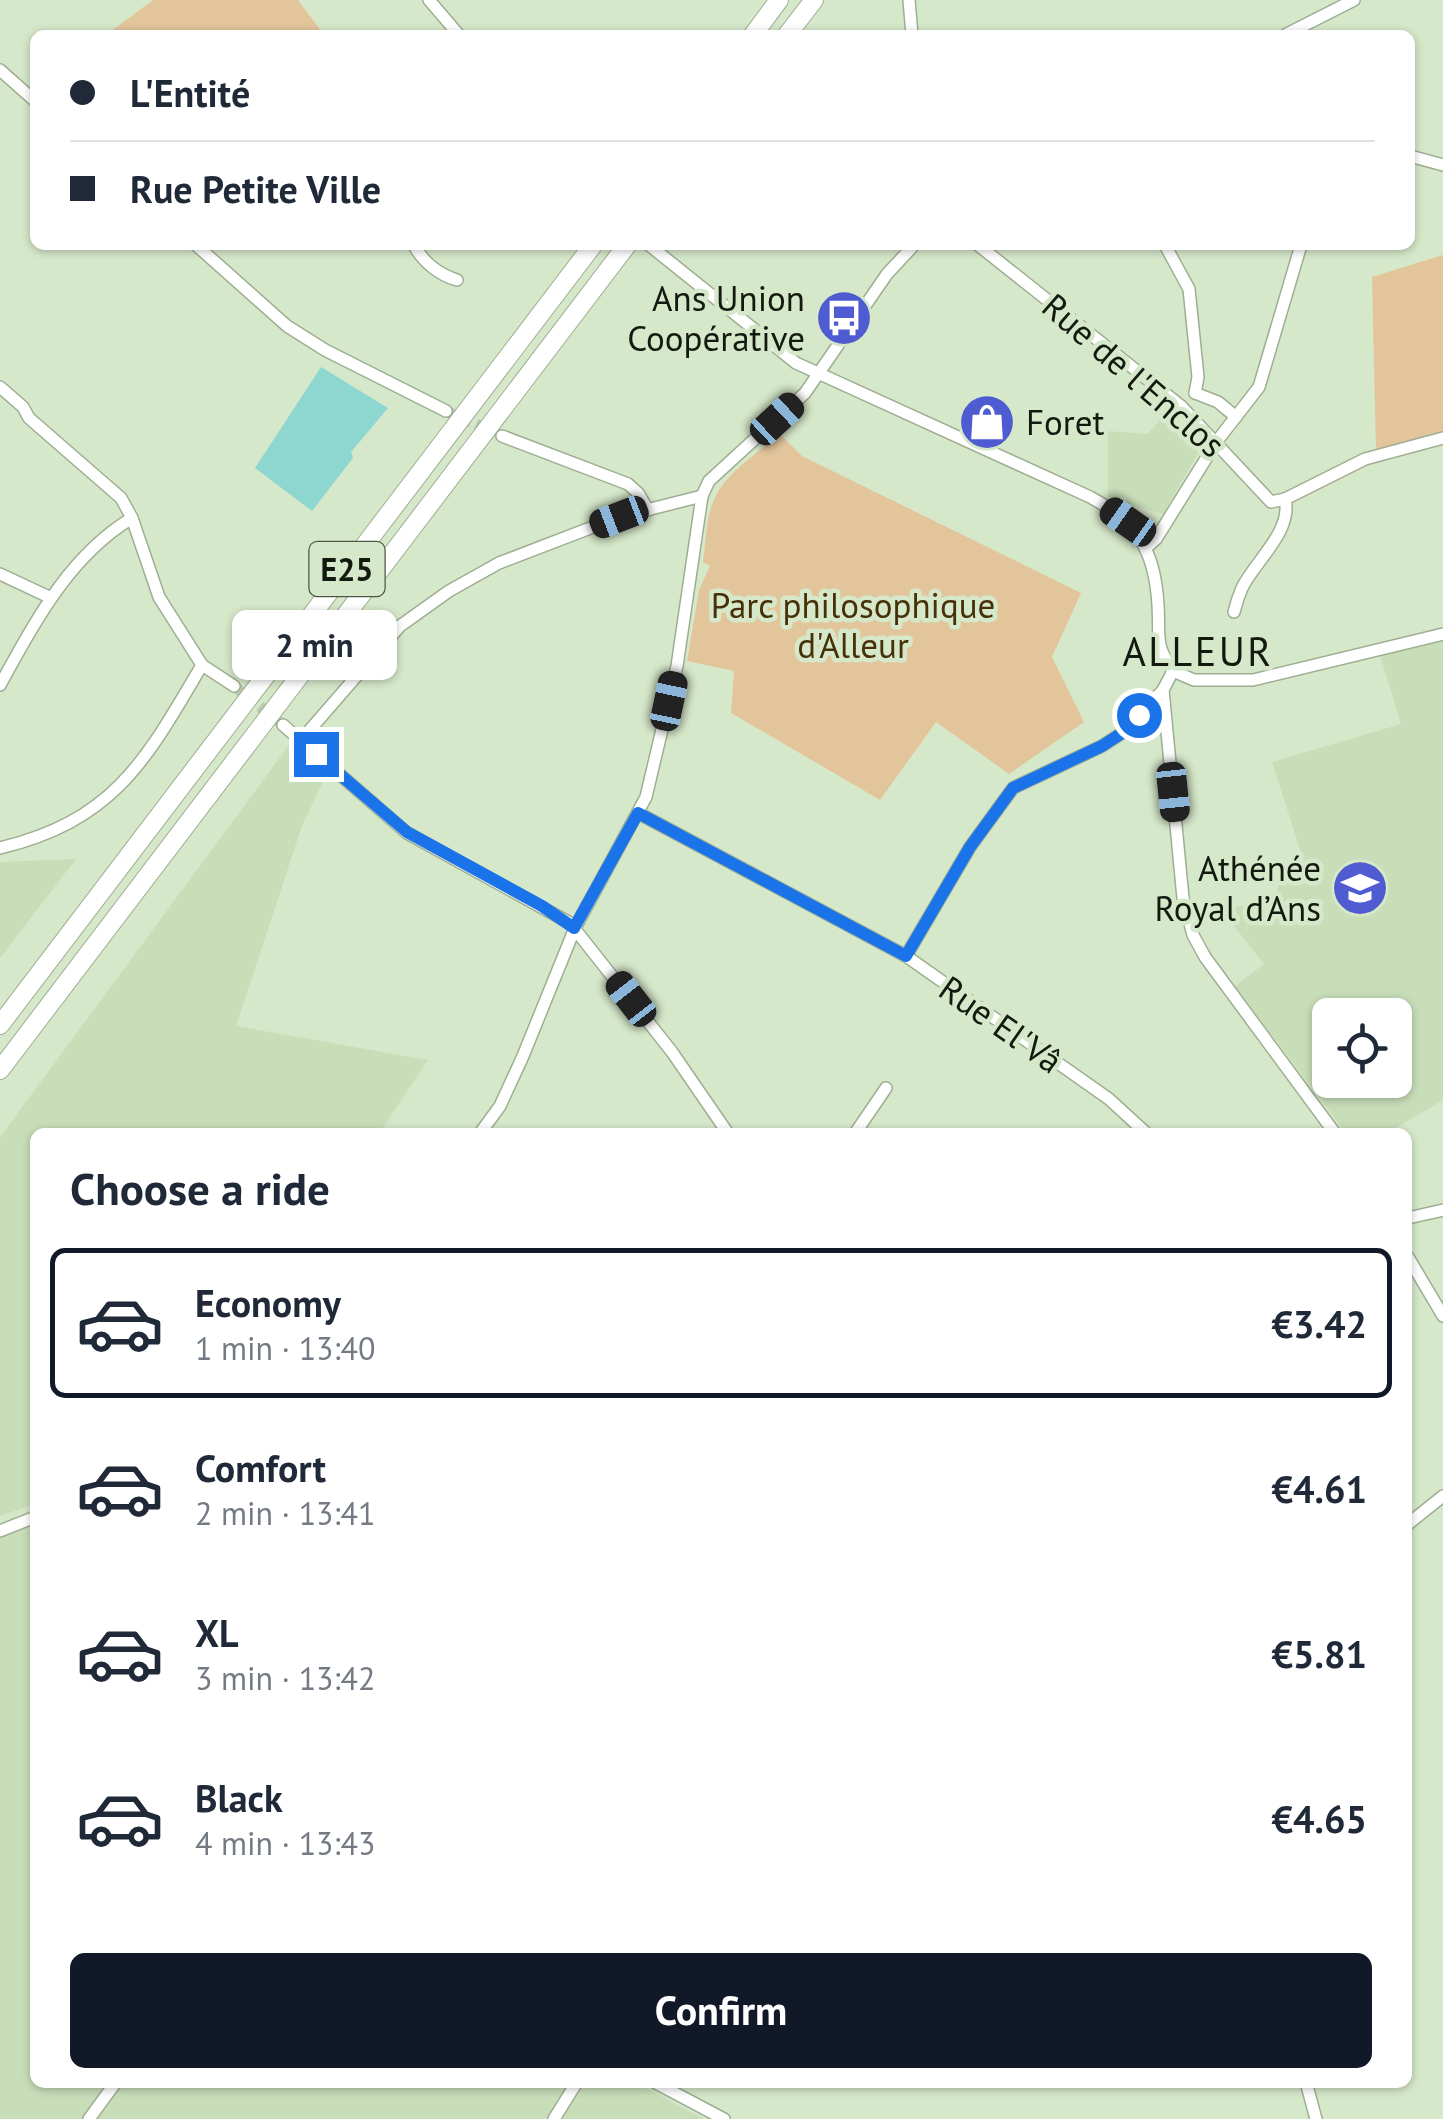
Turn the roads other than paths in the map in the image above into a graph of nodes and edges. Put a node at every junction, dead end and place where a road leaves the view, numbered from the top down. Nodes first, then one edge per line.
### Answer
1 (429, 0) edge
2 (779, 0) edge
3 (814, 0) edge
4 (909, 0) edge
5 (1354, 0) edge
6 (455, 30) edge
7 (757, 30) edge
8 (791, 30) edge
9 (912, 30) edge
10 (1306, 30) edge
11 (0, 70) edge
12 (30, 97) edge
13 (202, 250) edge
14 (418, 250) edge
15 (589, 250) edge
16 (623, 250) edge
17 (654, 250) edge
18 (909, 250) edge
19 (984, 250) edge
20 (1168, 250) edge
21 (1300, 250) edge
22 (457, 280) dead end
23 (817, 374) junction
24 (0, 387) edge
25 (1195, 393) junction
26 (1181, 406) junction
27 (446, 410) tunnel mouth
28 (1236, 417) junction
29 (502, 436) tunnel mouth
30 (1443, 438) edge
31 (1218, 442) junction
32 (702, 496) junction
33 (1285, 500) junction
34 (648, 510) junction
35 (132, 518) junction
36 (1147, 547) junction
37 (0, 574) edge
38 (49, 597) junction
39 (1234, 612) dead end
40 (1443, 634) edge
41 (202, 664) junction
42 (1174, 671) junction
43 (0, 685) edge
44 (234, 686) tunnel mouth
45 (1163, 690) junction
46 (283, 725) tunnel mouth
47 (302, 740) junction
48 (638, 813) junction
49 (0, 848) edge
50 (574, 928) junction
51 (906, 956) junction
52 (82, 961) junction
53 (0, 1025) edge
54 (0, 1070) edge
55 (0, 1084) edge
56 (886, 1088) dead end
57 (484, 1128) edge
58 (724, 1128) edge
59 (859, 1128) edge
60 (1141, 1128) edge
61 (1331, 1128) edge
62 (1443, 1210) edge
63 (1412, 1217) edge
64 (1412, 1264) edge
65 (1443, 1316) edge
66 (1443, 1496) edge
67 (30, 1519) edge
68 (1412, 1521) edge
69 (0, 1530) edge
70 (112, 2088) edge
71 (573, 2088) edge
72 (665, 2088) edge
73 (1307, 2088) edge
74 (90, 2119) edge
75 (554, 2119) edge
76 (724, 2119) edge
77 (1316, 2119) edge

1 - 6 street
2 - 7 highway
3 - 8 highway
4 - 9 street
5 - 10 street
11 - 12 street
13 - 27 street
14 - 22 street
15 - 53 highway, E25
16 - 52 highway, E25
17 - 23 street
18 - 23 street
19 - 26 street, Rue de l'Enclos
20 - 25 street
21 - 28 street
23 - 32 street
23 - 36 street
24 - 35 street
25 - 26 street
25 - 28 street
26 - 31 street, Rue de l'Enclos
28 - 31 street
29 - 34 street
30 - 33 street
31 - 33 street, Rue de l'Enclos
31 - 36 street
32 - 34 street
32 - 48 street
33 - 39 street
34 - 47 street
35 - 38 street
35 - 41 street
36 - 42 street
37 - 38 street
38 - 43 street
40 - 42 street
41 - 44 street
41 - 49 street
42 - 45 street
45 - 51 street
45 - 61 street
46 - 47 street
47 - 50 street
48 - 50 street
48 - 51 street, Rue El'Vâ
50 - 57 street
50 - 58 street
51 - 60 street, Rue El'Vâ
52 - 54 highway, E25
52 - 55 highway
56 - 59 street
62 - 63 street
64 - 65 street
66 - 68 street
67 - 69 street
70 - 74 street
71 - 75 street
72 - 76 street
73 - 77 street

